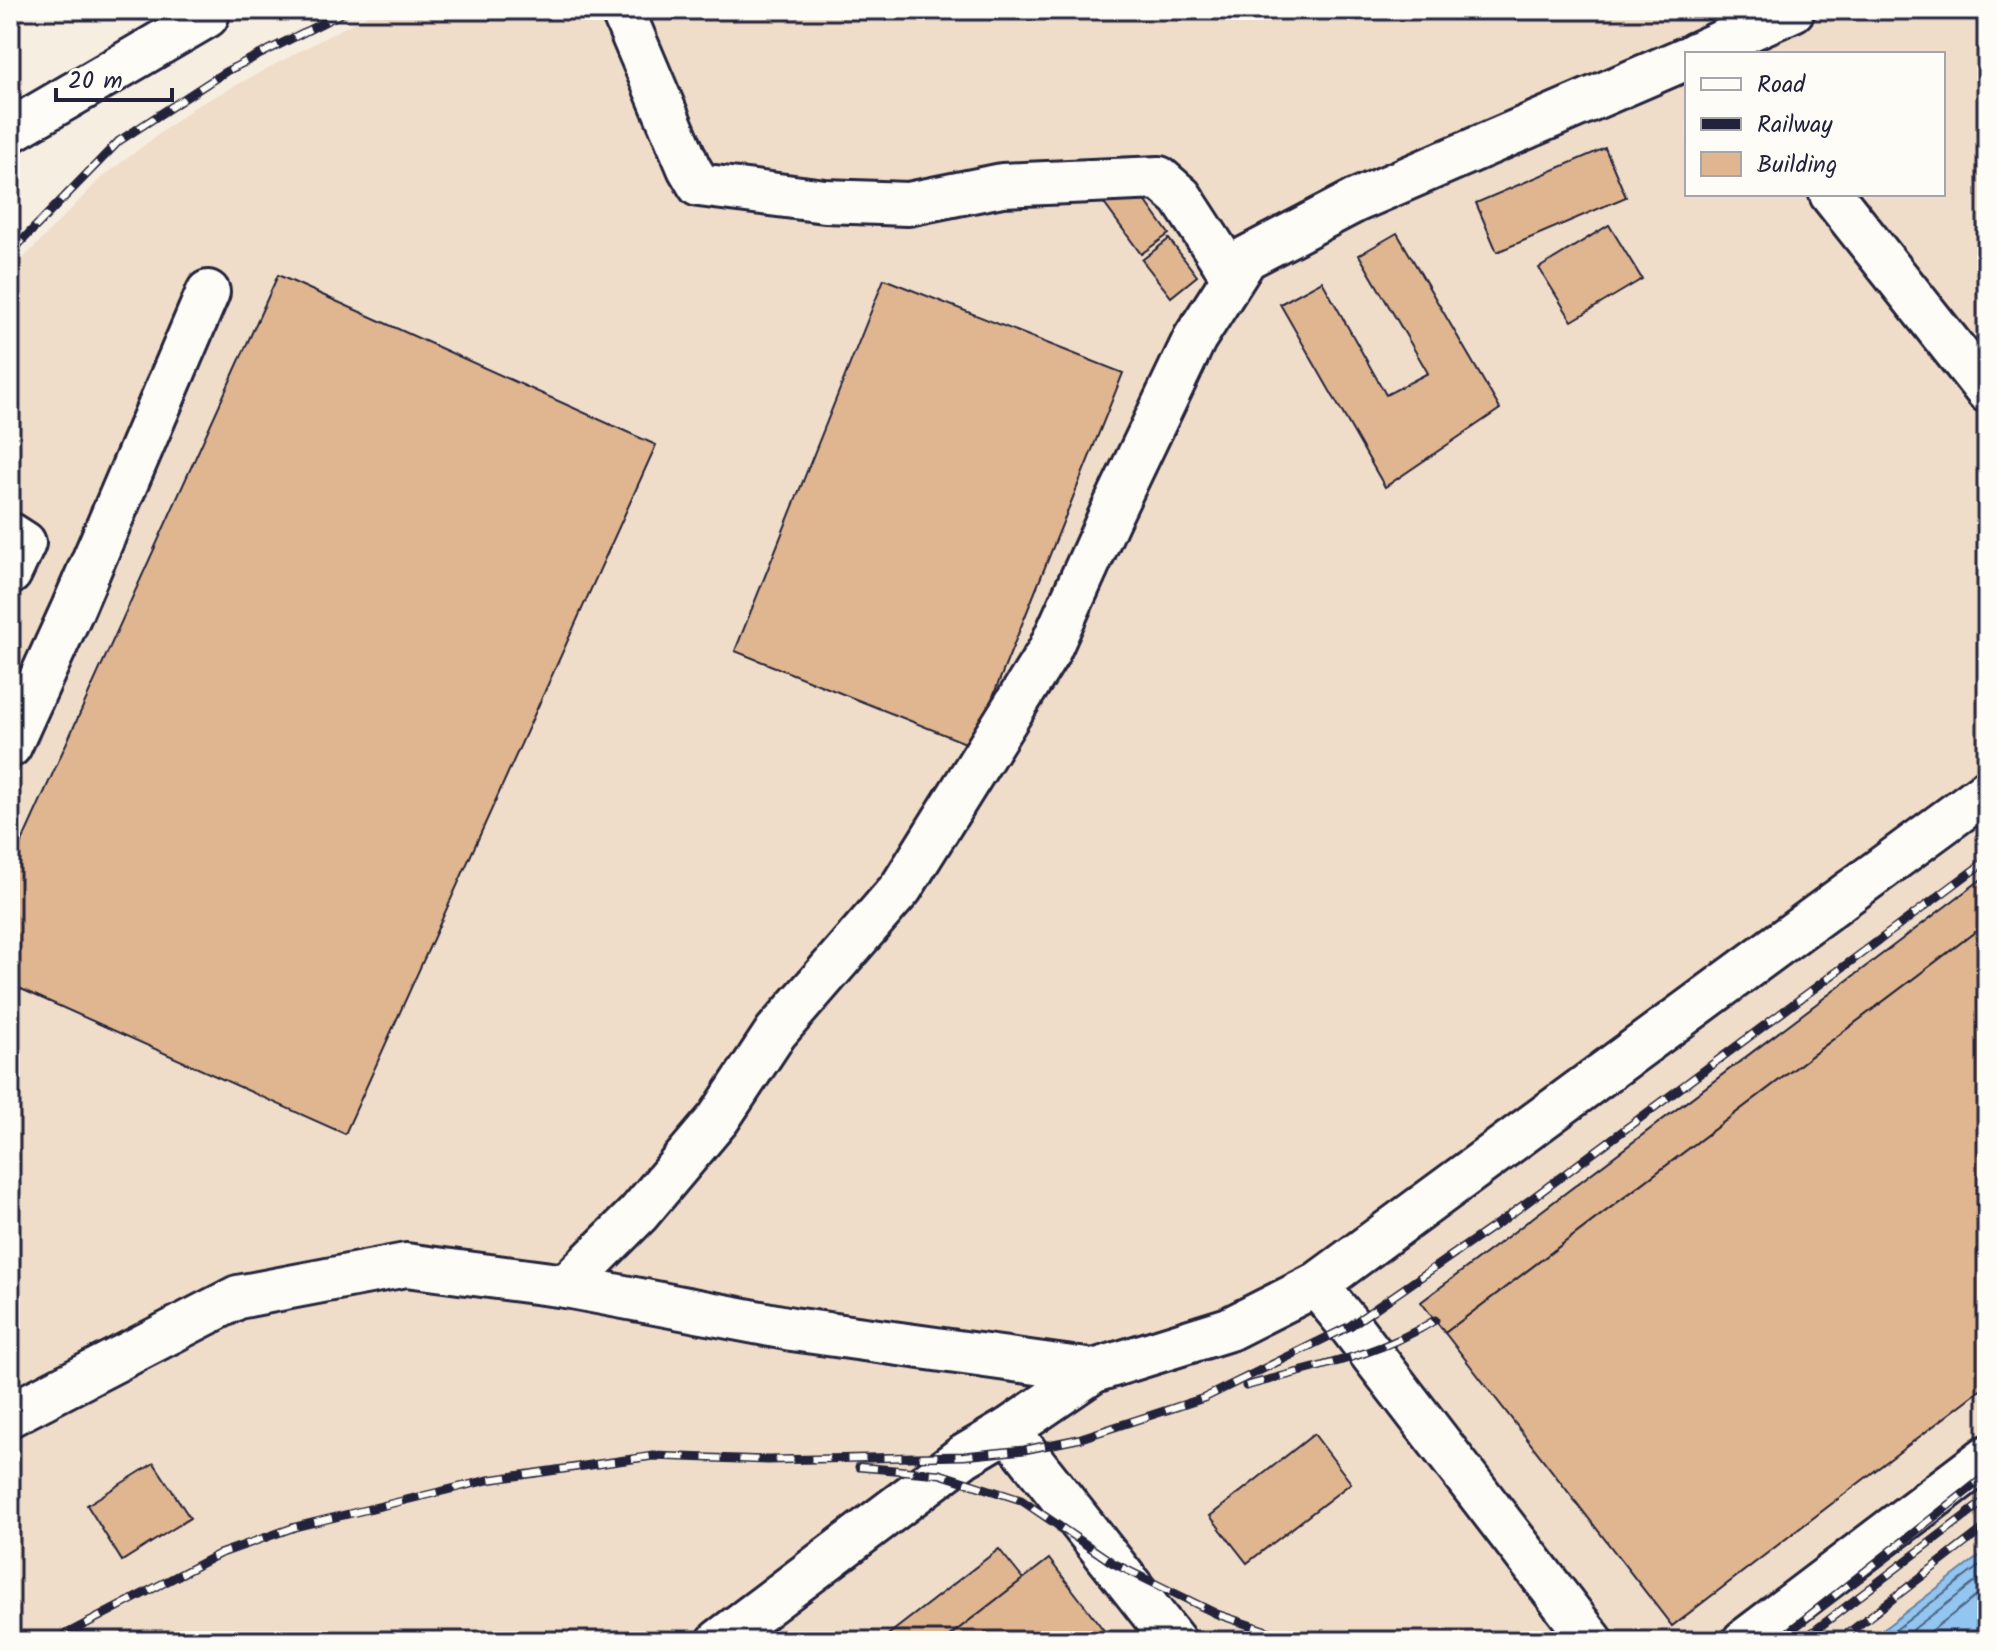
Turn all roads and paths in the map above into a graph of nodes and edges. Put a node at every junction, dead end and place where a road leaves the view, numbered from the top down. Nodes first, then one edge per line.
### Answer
1 (622, 10) edge
2 (1793, 10) edge
3 (207, 16) dead end
4 (1699, 52) edge
5 (1685, 59) edge
6 (10, 131) edge
7 (1833, 196) edge
8 (1233, 277) junction
9 (208, 292) dead end
10 (1987, 391) edge
11 (10, 534) edge
12 (10, 573) edge
13 (10, 746) edge
14 (1987, 791) edge
15 (1316, 1285) junction
16 (566, 1286) junction
17 (1094, 1371) junction
18 (10, 1415) edge
19 (1008, 1430) junction
20 (1987, 1457) edge
21 (719, 1641) edge
22 (1174, 1641) edge
23 (1592, 1641) edge
24 (1744, 1641) edge

1 - 8 lane
2 - 4 lane
3 - 6 lane
5 - 8 lane
7 - 10 lane
8 - 16 lane
9 - 13 lane
11 - 12 lane
14 - 15 lane
15 - 17 lane
15 - 23 lane
16 - 17 lane
16 - 18 lane
17 - 19 lane
19 - 21 lane
19 - 22 lane
20 - 24 lane

